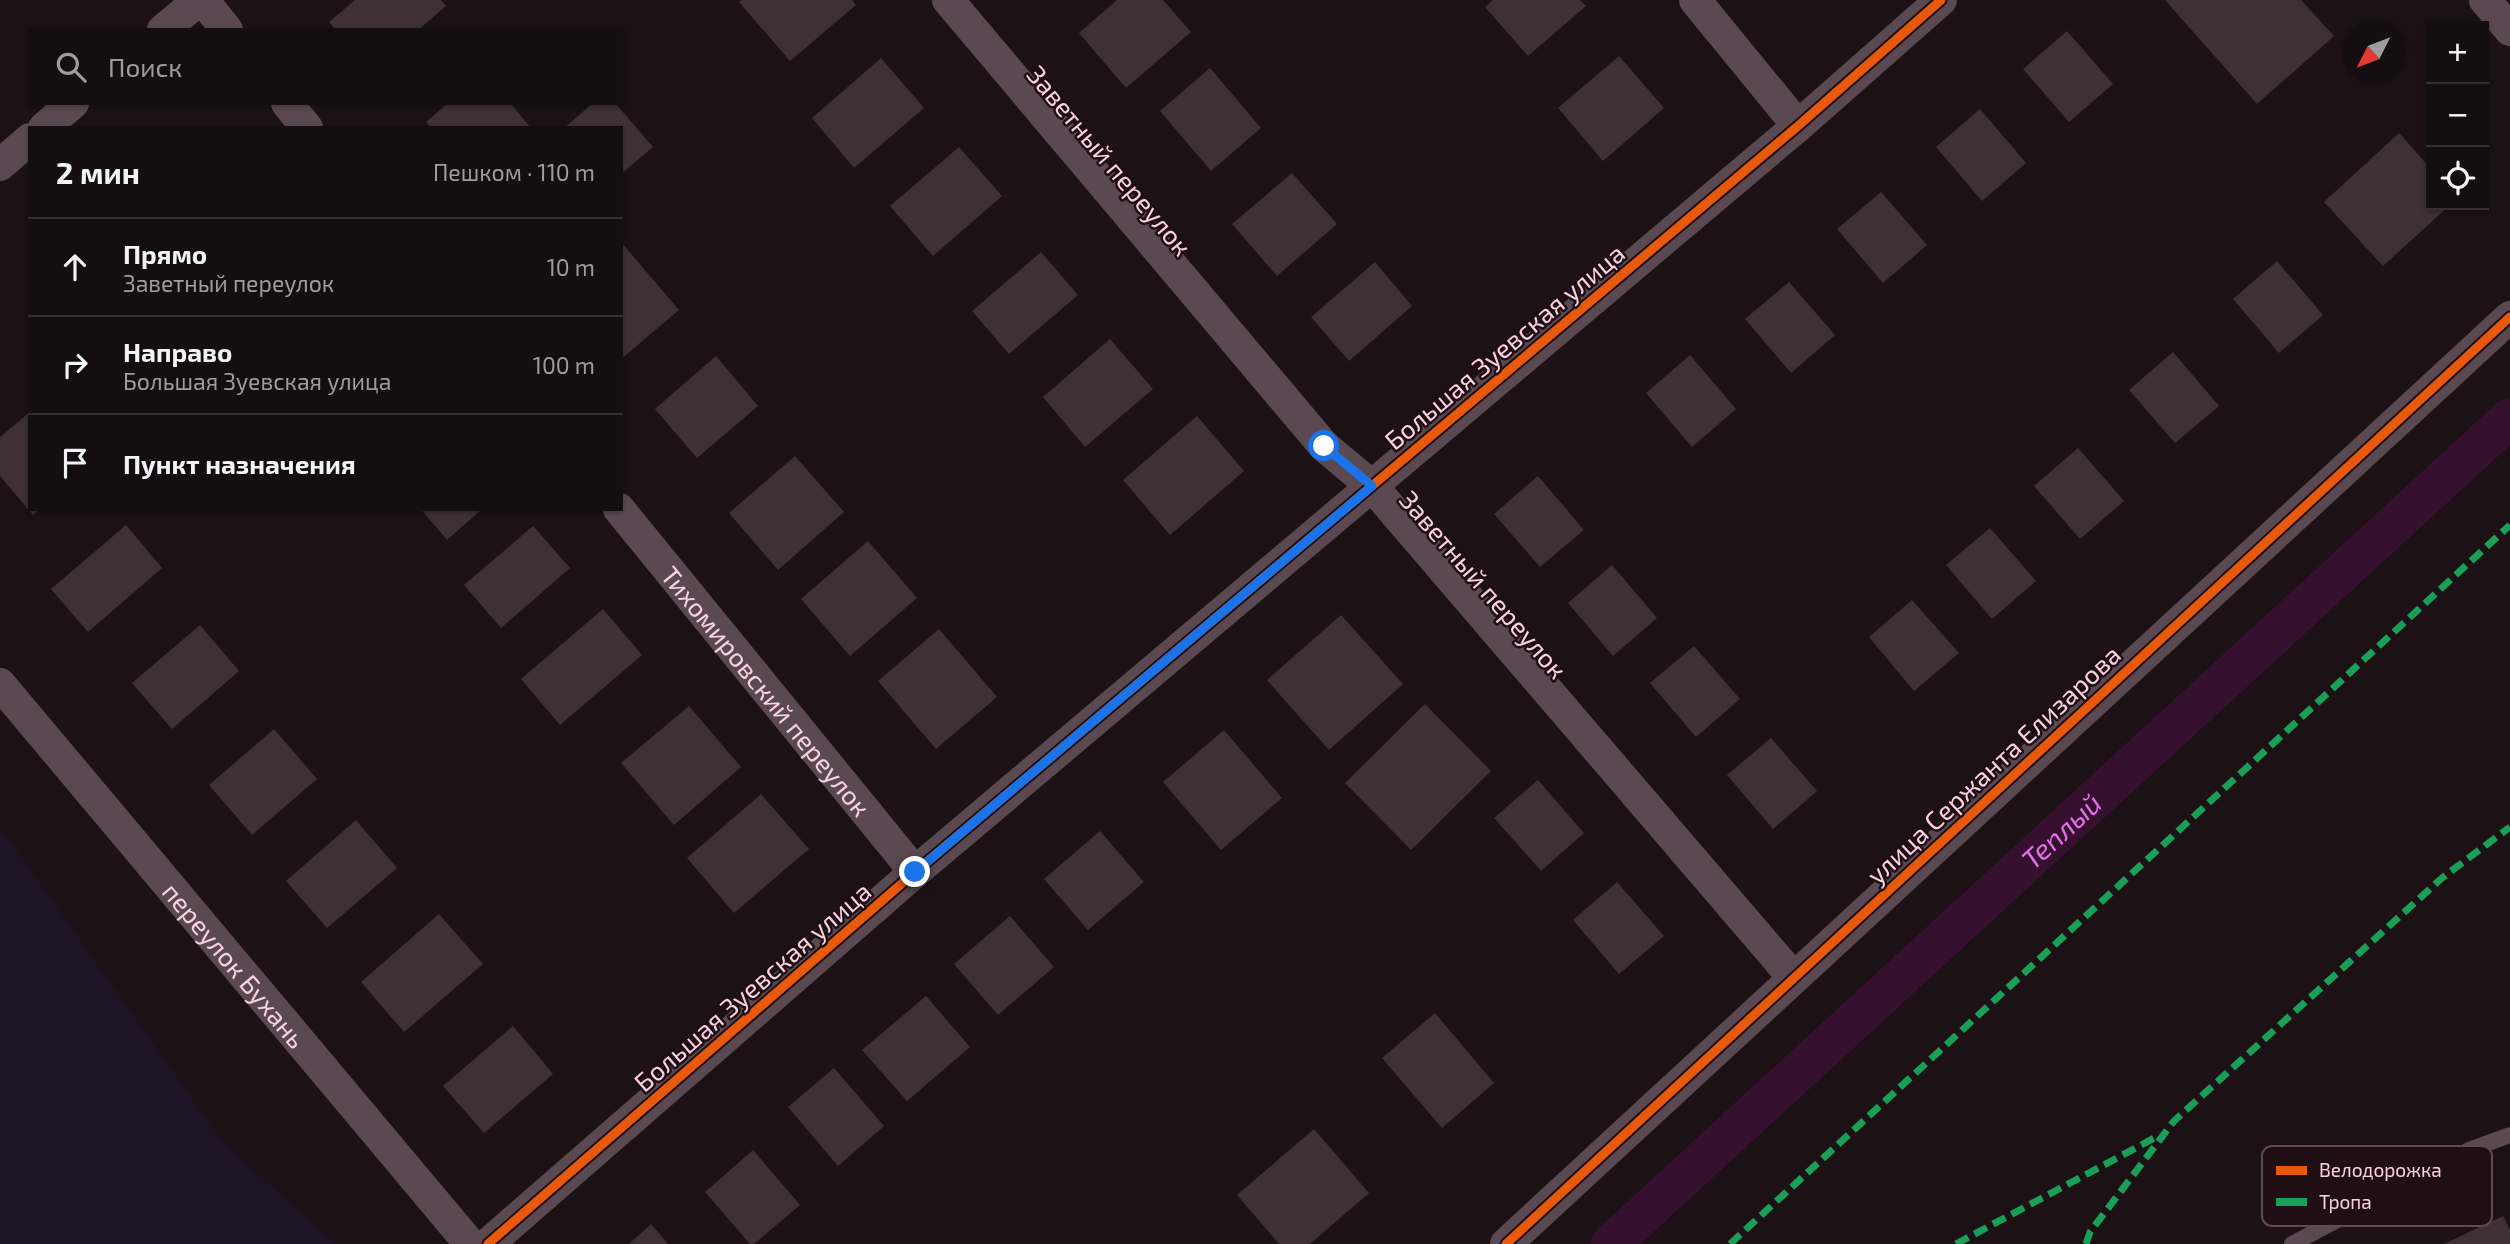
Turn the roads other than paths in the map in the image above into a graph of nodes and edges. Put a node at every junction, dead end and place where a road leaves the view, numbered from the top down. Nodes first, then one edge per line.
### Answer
1 (201, 0) edge
2 (948, 0) edge
3 (1695, 0) edge
4 (1941, 0) edge
5 (2485, 0) edge
6 (166, 28) edge
7 (225, 28) edge
8 (2510, 30) edge
9 (70, 105) edge
10 (289, 105) edge
11 (44, 126) edge
12 (305, 126) edge
13 (1798, 126) junction
14 (2510, 317) edge
15 (1372, 486) junction
16 (621, 511) edge
17 (0, 684) edge
18 (915, 872) junction
19 (1793, 977) junction
20 (2510, 1135) edge
21 (2480, 1146) edge
22 (2326, 1226) edge
23 (470, 1244) edge
24 (488, 1244) edge
25 (1506, 1244) edge
26 (2292, 1244) edge

1 - 6 street
1 - 7 street
2 - 15 street, Заветный переулок
3 - 13 street
4 - 13 street, Большая Зуевская улица
5 - 8 street
9 - 11 street
10 - 12 street
13 - 15 street, Большая Зуевская улица
14 - 19 street, улица Сержанта Елизарова
15 - 18 street, Большая Зуевская улица
15 - 19 street, Заветный переулок
16 - 18 street, Тихомировский переулок
17 - 23 street, переулок Бухань
18 - 24 street, Большая Зуевская улица
19 - 25 street, улица Сержанта Елизарова
20 - 21 lane
22 - 26 lane

